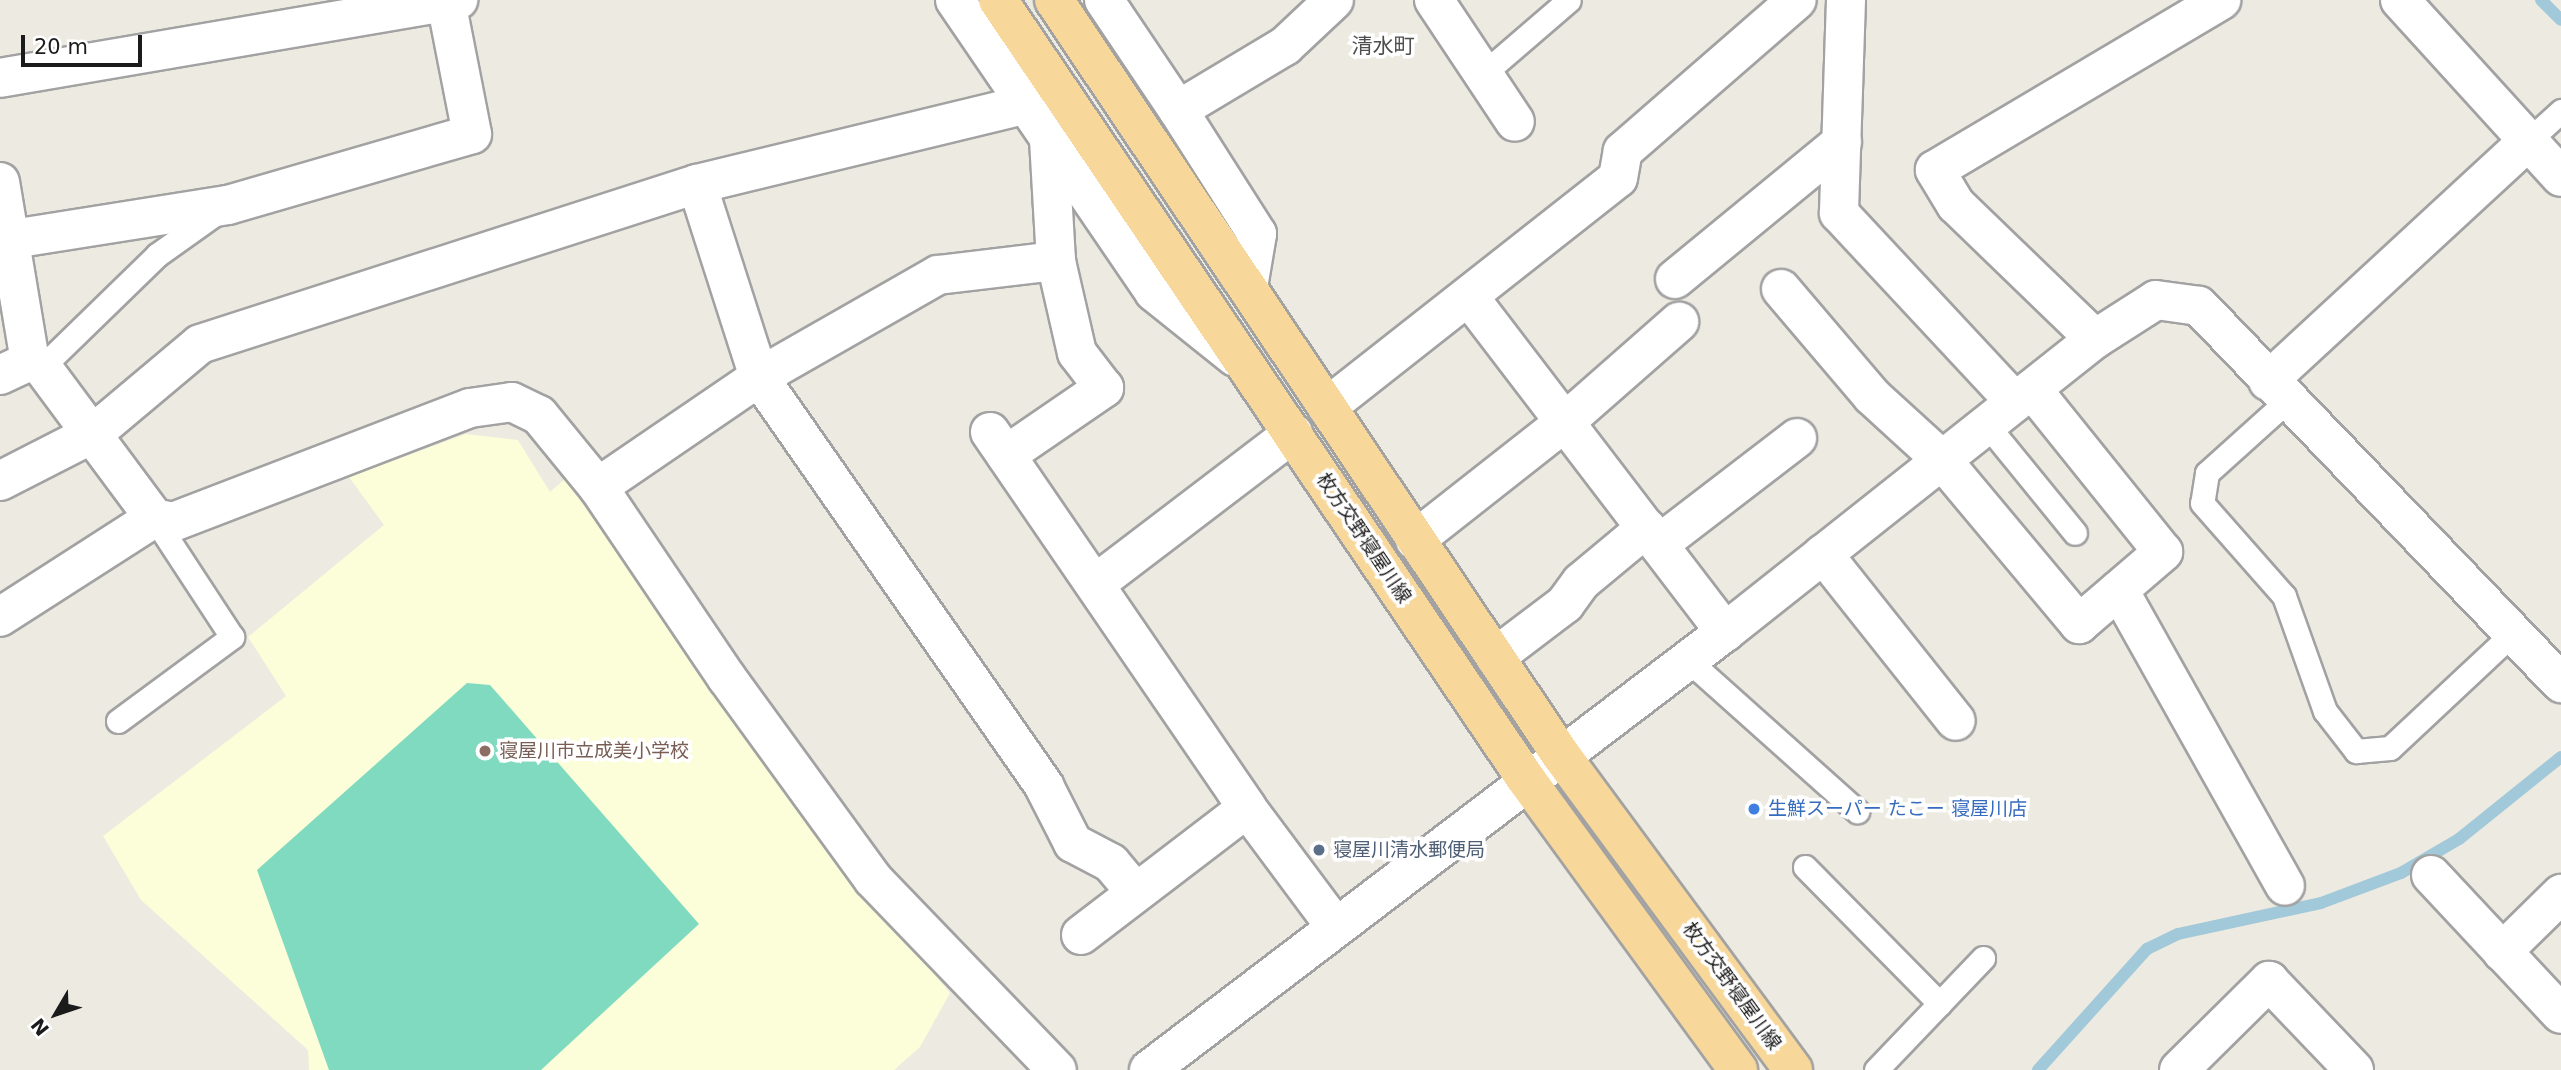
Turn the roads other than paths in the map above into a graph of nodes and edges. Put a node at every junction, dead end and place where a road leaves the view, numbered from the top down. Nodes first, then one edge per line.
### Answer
1 (955, 0) edge
2 (998, 0) edge
3 (1054, 0) edge
4 (1104, 0) edge
5 (1334, 0) edge
6 (1434, 0) edge
7 (1569, 0) edge
8 (1797, 0) edge
9 (1846, 0) edge
10 (2221, 0) edge
11 (2400, 0) edge
12 (452, 1) edge
13 (2181, 10) edge
14 (1483, 74) junction
15 (0, 78) edge
16 (1024, 105) junction
17 (1178, 110) junction
18 (2561, 111) edge
19 (1515, 122) dead end
20 (1049, 141) junction
21 (2528, 141) junction
22 (1842, 142) junction
23 (2561, 177) edge
24 (0, 182) edge
25 (697, 184) junction
26 (228, 205) junction
27 (5, 240) edge
28 (1056, 261) junction
29 (1675, 279) joint
30 (1248, 287) junction
31 (1780, 289) dead end
32 (1469, 297) junction
33 (1679, 322) joint
34 (2095, 339) junction
35 (1245, 365) junction
36 (24, 368) edge
37 (760, 377) junction
38 (2278, 390) junction
39 (2011, 406) junction
40 (1327, 407) junction
41 (1565, 422) junction
42 (94, 433) junction
43 (1293, 433) junction
44 (1797, 438) dead end
45 (1941, 460) junction
46 (0, 481) edge
47 (598, 487) junction
48 (154, 518) junction
49 (2075, 533) dead end
50 (1652, 536) junction
51 (1415, 540) junction
52 (1823, 554) junction
53 (1095, 584) junction
54 (2119, 590) junction
55 (0, 617) edge
56 (1725, 632) junction
57 (2514, 632) junction
58 (1494, 657) junction
59 (1688, 660) junction
60 (2561, 683) edge
61 (118, 721) dead end
62 (1956, 721) dead end
63 (1561, 755) junction
64 (1526, 779) junction
65 (1247, 807) junction
66 (1857, 811) dead end
67 (1805, 867) dead end
68 (2431, 875) dead end
69 (2285, 886) dead end
70 (1135, 892) junction
71 (2561, 894) edge
72 (1335, 926) junction
73 (1081, 935) dead end
74 (2502, 952) junction
75 (1983, 958) dead end
76 (1940, 1004) junction
77 (2561, 1014) edge
78 (1189, 1058) edge
79 (1058, 1070) edge
80 (1149, 1070) edge
81 (1738, 1070) edge
82 (1793, 1070) edge
83 (1876, 1070) edge
84 (2179, 1070) edge
85 (2354, 1070) edge

1 - 16 street
2 - 35 main road, 枚方交野寝屋川線
3 - 30 main road, 枚方交野寝屋川線
4 - 17 street
5 - 17 street
6 - 14 street
7 - 14 lane
8 - 32 street
9 - 22 street
10 - 13 street
11 - 21 street
12 - 15 street
12 - 26 street
13 - 34 street
14 - 19 street
16 - 20 street
16 - 25 street
17 - 30 street
18 - 21 lane
20 - 28 street
20 - 35 street
21 - 23 street
21 - 38 street
22 - 29 street
22 - 39 street
24 - 27 street
25 - 37 street
25 - 42 street
26 - 27 street
26 - 36 lane
27 - 36 street
28 - 37 street
28 - 53 street
29 - 33 lane
30 - 40 main road, 枚方交野寝屋川線
31 - 45 street
32 - 40 street
32 - 41 street
33 - 41 street
34 - 38 street
34 - 39 street
35 - 43 main road, 枚方交野寝屋川線
36 - 42 street
37 - 47 street
37 - 70 street
38 - 57 street
38 - 57 lane
39 - 45 street
39 - 49 lane
39 - 54 street
40 - 51 main road, 枚方交野寝屋川線
41 - 50 street
41 - 51 street
42 - 46 street
42 - 48 street
43 - 53 street
43 - 64 main road, 枚方交野寝屋川線
44 - 50 street
45 - 52 street
45 - 54 street
47 - 48 street
47 - 79 street
48 - 55 street
48 - 61 lane
50 - 56 street
50 - 58 street
51 - 58 main road, 枚方交野寝屋川線
52 - 56 street
52 - 62 street
53 - 65 street
54 - 69 street
56 - 59 street
57 - 60 street
58 - 63 main road, 枚方交野寝屋川線
59 - 63 street
59 - 66 lane
63 - 64 street
63 - 82 main road, 枚方交野寝屋川線
64 - 72 street
64 - 81 main road, 枚方交野寝屋川線
65 - 70 street
65 - 72 street
67 - 76 lane
68 - 74 street
70 - 73 street
71 - 74 street
72 - 78 street
74 - 77 street
75 - 76 lane
76 - 83 lane
78 - 80 street
84 - 85 street

